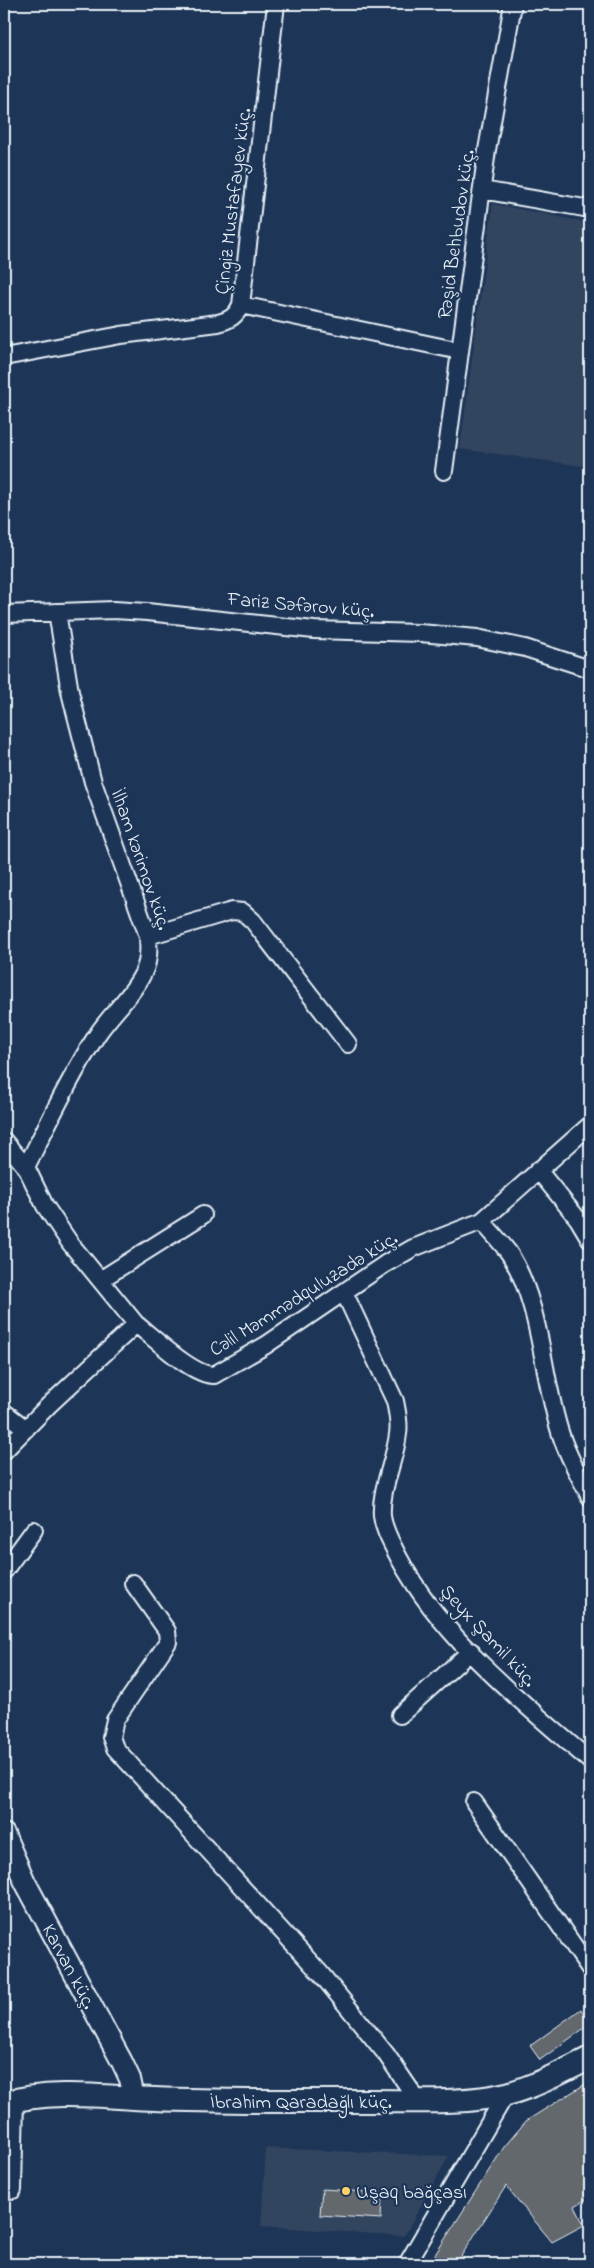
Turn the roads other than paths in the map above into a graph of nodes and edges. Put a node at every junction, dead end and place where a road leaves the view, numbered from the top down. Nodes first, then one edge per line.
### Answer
1 (276, 4) edge
2 (514, 4) edge
3 (482, 190) junction
4 (590, 209) edge
5 (241, 305) junction
6 (460, 351) junction
7 (4, 357) edge
8 (444, 471) dead end
9 (57, 612) junction
10 (4, 614) edge
11 (590, 669) edge
12 (148, 936) junction
13 (348, 1044) dead end
14 (590, 1125) edge
15 (4, 1141) edge
16 (26, 1167) junction
17 (538, 1170) junction
18 (203, 1215) dead end
19 (482, 1221) junction
20 (590, 1239) edge
21 (100, 1280) junction
22 (344, 1292) junction
23 (136, 1324) junction
24 (4, 1412) edge
25 (26, 1429) junction
26 (4, 1451) edge
27 (590, 1497) edge
28 (34, 1530) dead end
29 (4, 1571) edge
30 (133, 1582) dead end
31 (471, 1651) junction
32 (400, 1715) dead end
33 (590, 1761) edge
34 (474, 1802) dead end
35 (4, 1834) edge
36 (590, 1969) edge
37 (590, 2058) edge
38 (506, 2094) junction
39 (134, 2098) junction
40 (9, 2101) edge
41 (418, 2101) junction
42 (13, 2190) dead end
43 (407, 2264) edge

1 - 5 street, Çingiz Mustafayev küç.
2 - 3 street, Rəşid Behbudov küç.
3 - 4 street
3 - 6 street, Rəşid Behbudov küç.
5 - 6 street
5 - 7 street, Çingiz Mustafayev küç.
6 - 8 street, Rəşid Behbudov küç.
9 - 10 street, Fariz Səfərov küç.
9 - 11 street, Fariz Səfərov küç.
9 - 12 street, İlham kərimov küç.
12 - 13 street
12 - 16 street, İlham kərimov küç.
14 - 17 street, Cəlil Məmmədquluzadə küç.
15 - 16 street
16 - 21 street
17 - 19 street, Cəlil Məmmədquluzadə küç.
17 - 20 street
18 - 21 street
19 - 22 street, Cəlil Məmmədquluzadə küç.
19 - 27 street
21 - 23 street
22 - 23 street, Cəlil Məmmədquluzadə küç.
22 - 31 street, Şeyx Şamil küç.
23 - 25 street
24 - 25 street
25 - 26 street
28 - 29 street
30 - 41 street
31 - 32 street
31 - 33 street, Şeyx Şamil küç.
34 - 36 street
35 - 39 street, Karvan küç.
37 - 38 main road, İbrahim Qaradağlı küç.
38 - 41 main road, İbrahim Qaradağlı küç.
38 - 43 street
39 - 40 main road, İbrahim Qaradağlı küç.
39 - 41 main road, İbrahim Qaradağlı küç.
40 - 42 street

